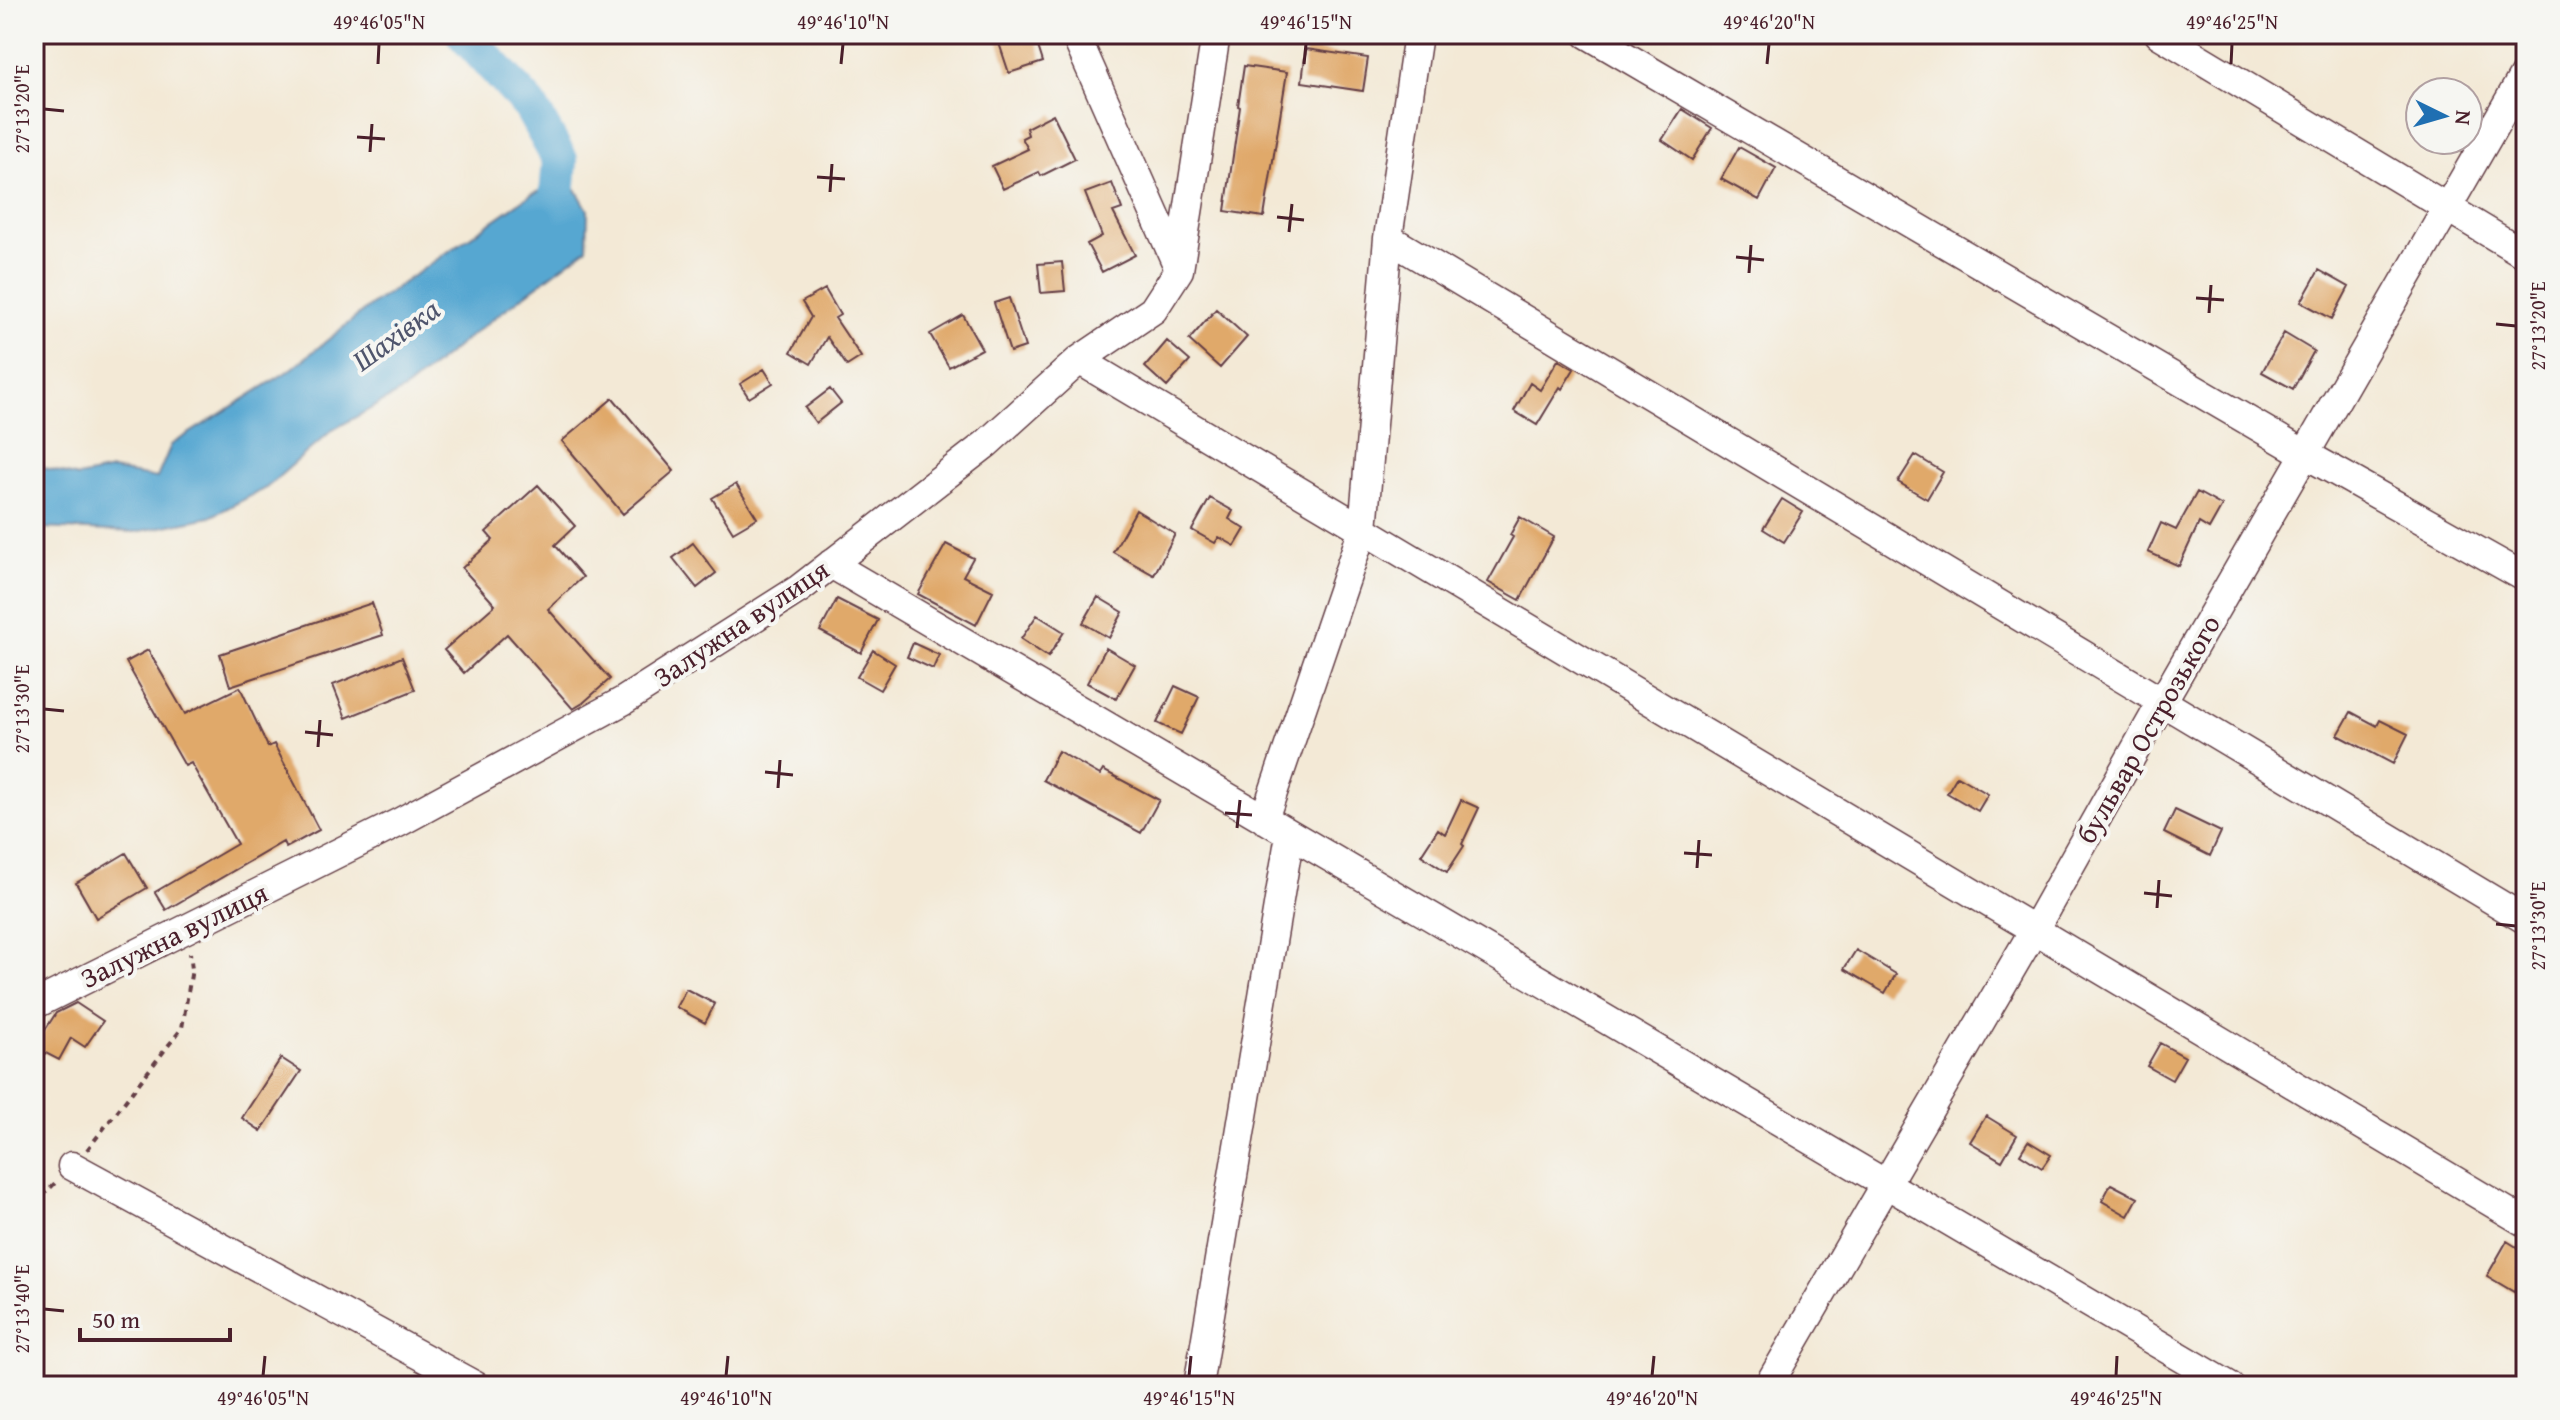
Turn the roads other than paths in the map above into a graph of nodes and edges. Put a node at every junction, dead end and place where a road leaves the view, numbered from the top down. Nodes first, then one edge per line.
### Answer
1 (1075, 34) edge
2 (1216, 34) edge
3 (1418, 34) edge
4 (1587, 34) edge
5 (2159, 34) edge
6 (2526, 71) edge
7 (2447, 208) junction
8 (1388, 238) junction
9 (2526, 255) edge
10 (1179, 270) junction
11 (1079, 360) junction
12 (2305, 454) junction
13 (1363, 529) junction
14 (831, 564) junction
15 (2526, 578) edge
16 (2162, 702) junction
17 (1264, 819) junction
18 (1290, 834) junction
19 (2526, 920) edge
20 (2034, 930) junction
21 (34, 1005) edge
22 (72, 1166) road end
23 (1885, 1183) junction
24 (2526, 1223) edge
25 (476, 1386) edge
26 (1198, 1386) edge
27 (1768, 1386) edge
28 (2230, 1386) edge

1 - 10 street
2 - 10 street, Залужна вулиця
3 - 8 street
4 - 12 street
5 - 7 street
6 - 7 street, бульвар Острозького
7 - 9 street
7 - 12 street, бульвар Острозького
8 - 13 street
8 - 16 street
10 - 11 street, Залужна вулиця
11 - 13 street
11 - 14 street, Залужна вулиця
12 - 15 street
12 - 16 street, бульвар Острозького
13 - 17 street
13 - 20 street
14 - 17 street
14 - 21 street, Залужна вулиця
16 - 19 street
16 - 20 street, бульвар Острозького
17 - 18 street
18 - 23 street
18 - 26 street
20 - 23 street, бульвар Острозького
20 - 24 street
22 - 25 street
23 - 27 street, бульвар Острозького
23 - 28 street

